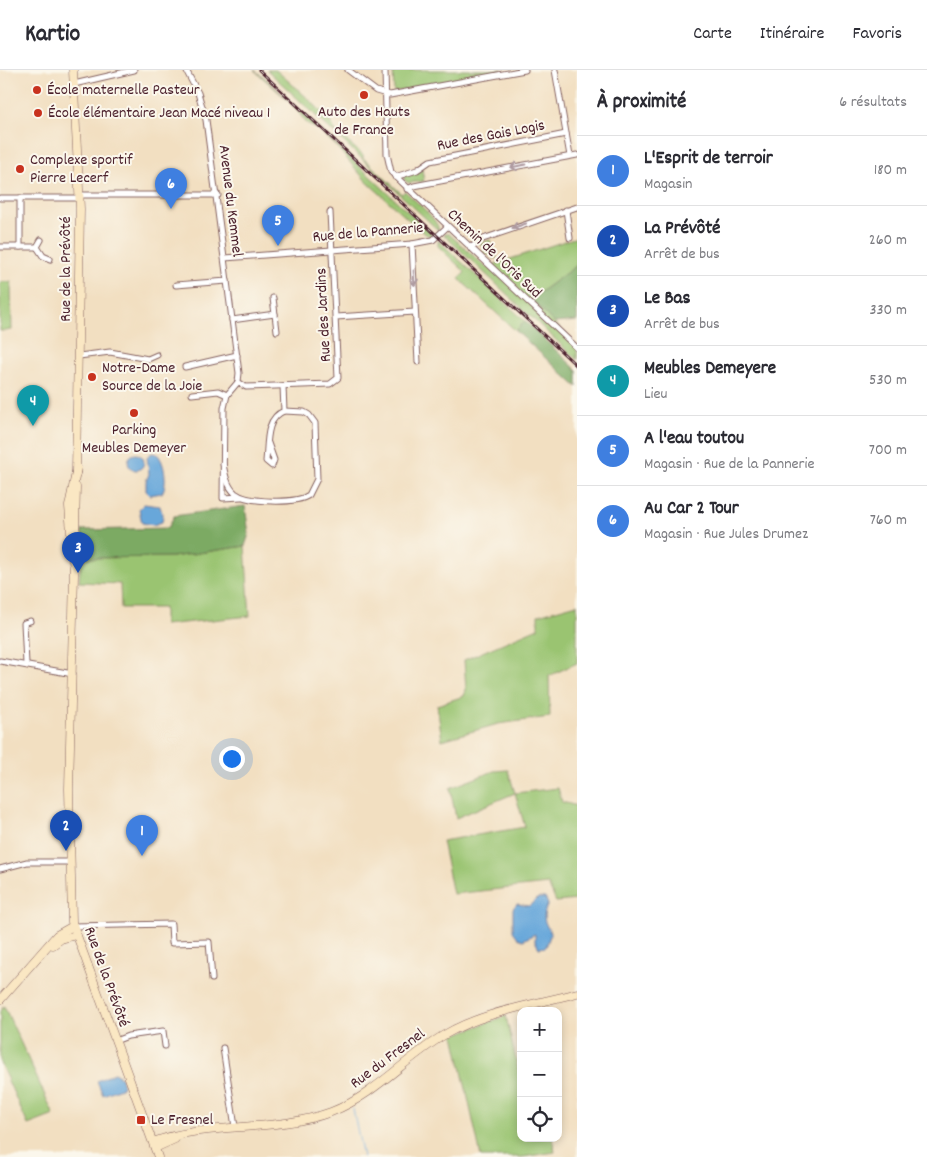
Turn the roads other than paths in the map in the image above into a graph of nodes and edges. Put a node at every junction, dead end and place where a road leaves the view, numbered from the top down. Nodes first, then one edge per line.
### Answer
1 (73, 70) edge
2 (134, 70) edge
3 (186, 70) edge
4 (348, 70) edge
5 (385, 70) edge
6 (525, 70) edge
7 (555, 70) edge
8 (386, 83) junction
9 (74, 84) junction
10 (372, 88) junction
11 (386, 95) junction
12 (566, 134) junction
13 (577, 155) edge
14 (570, 156) junction
15 (395, 177) junction
16 (408, 189) junction
17 (218, 194) junction
18 (80, 197) junction
19 (0, 198) edge
20 (20, 198) junction
21 (577, 207) edge
22 (566, 210) junction
23 (330, 212) dead end
24 (447, 226) junction
25 (570, 238) dead end
26 (41, 240) dead end
27 (412, 244) junction
28 (0, 247) edge
29 (20, 247) junction
30 (37, 247) junction
31 (470, 248) junction
32 (333, 249) junction
33 (225, 258) junction
34 (50, 259) dead end
35 (227, 281) junction
36 (176, 285) dead end
37 (273, 298) dead end
38 (416, 312) junction
39 (275, 314) junction
40 (336, 317) junction
41 (232, 320) junction
42 (277, 332) dead end
43 (577, 348) edge
44 (157, 355) dead end
45 (237, 355) junction
46 (79, 356) junction
47 (418, 362) dead end
48 (185, 367) dead end
49 (238, 382) junction
50 (283, 386) junction
51 (192, 394) dead end
52 (228, 395) junction
53 (284, 410) junction
54 (268, 443) dead end
55 (224, 464) junction
56 (242, 496) junction
57 (222, 498) junction
58 (222, 505) dead end
59 (30, 621) dead end
60 (0, 661) edge
61 (26, 664) junction
62 (73, 674) junction
63 (70, 862) junction
64 (0, 869) edge
65 (73, 926) junction
66 (76, 935) junction
67 (29, 967) junction
68 (212, 979) dead end
69 (577, 993) edge
70 (0, 1000) edge
71 (115, 1041) junction
72 (165, 1046) dead end
73 (223, 1048) dead end
74 (235, 1127) junction
75 (154, 1145) junction
76 (158, 1157) edge

1 - 9 street, Rue de la Prévôté
2 - 9 street
3 - 17 street, Avenue du Kemmel
4 - 10 street
5 - 8 street
6 - 11 street
7 - 12 street
8 - 10 street
8 - 11 street
9 - 18 street, Rue de la Prévôté
10 - 11 street
11 - 15 street
12 - 14 street
12 - 15 street, Rue des Gais Logis
13 - 14 street
14 -> 16 street
15 - 16 street, Chemin de l'Oris Sud
16 - 24 street, Chemin de l'Oris Sud
17 - 18 street
17 - 33 street, Avenue du Kemmel
18 - 20 street
18 - 46 street, Rue de la Prévôté
19 - 20 street
20 - 29 street
21 - 22 street
22 - 25 street
22 -> 31 street
23 - 32 street, Rue des Jardins
24 - 27 street, Rue de la Pannerie
24 - 31 street, Chemin de l'Oris Sud
26 - 30 street
27 - 32 street, Rue de la Pannerie
27 -> 38 street
28 - 29 street
29 - 30 street
30 - 34 street
31 - 43 street, Chemin de l'Oris Sud
32 - 33 street, Rue de la Pannerie
32 - 40 street, Rue des Jardins
33 - 35 street, Avenue du Kemmel
35 - 36 street
35 - 41 street, Avenue du Kemmel
37 - 39 street
38 - 40 street
38 - 47 street
39 - 41 street
39 - 42 street
40 - 50 street, Rue des Jardins
41 - 45 street, Avenue du Kemmel
44 - 46 street
45 - 48 street
45 - 49 street, Avenue du Kemmel
46 - 62 street, Rue de la Prévôté
49 - 50 street
49 - 52 street
50 - 53 street
51 - 52 street
52 - 55 street
53 - 54 street
53 - 56 street
55 - 56 street
55 - 57 street
56 - 57 street
57 - 58 street
59 - 61 street
60 - 61 street
61 - 62 street
62 - 63 street, Rue de la Prévôté
63 - 64 street
63 - 65 street, Rue de la Prévôté
65 - 66 street, Rue de la Prévôté
65 - 67 street
65 - 68 street
66 - 67 street
66 - 71 street, Rue de la Prévôté
67 - 70 street
69 - 74 street, Rue du Fresnel
71 - 72 street
71 - 75 street, Rue de la Prévôté
73 - 74 street
74 - 75 street, Rue du Fresnel
75 - 76 street, Rue de la Prévôté

